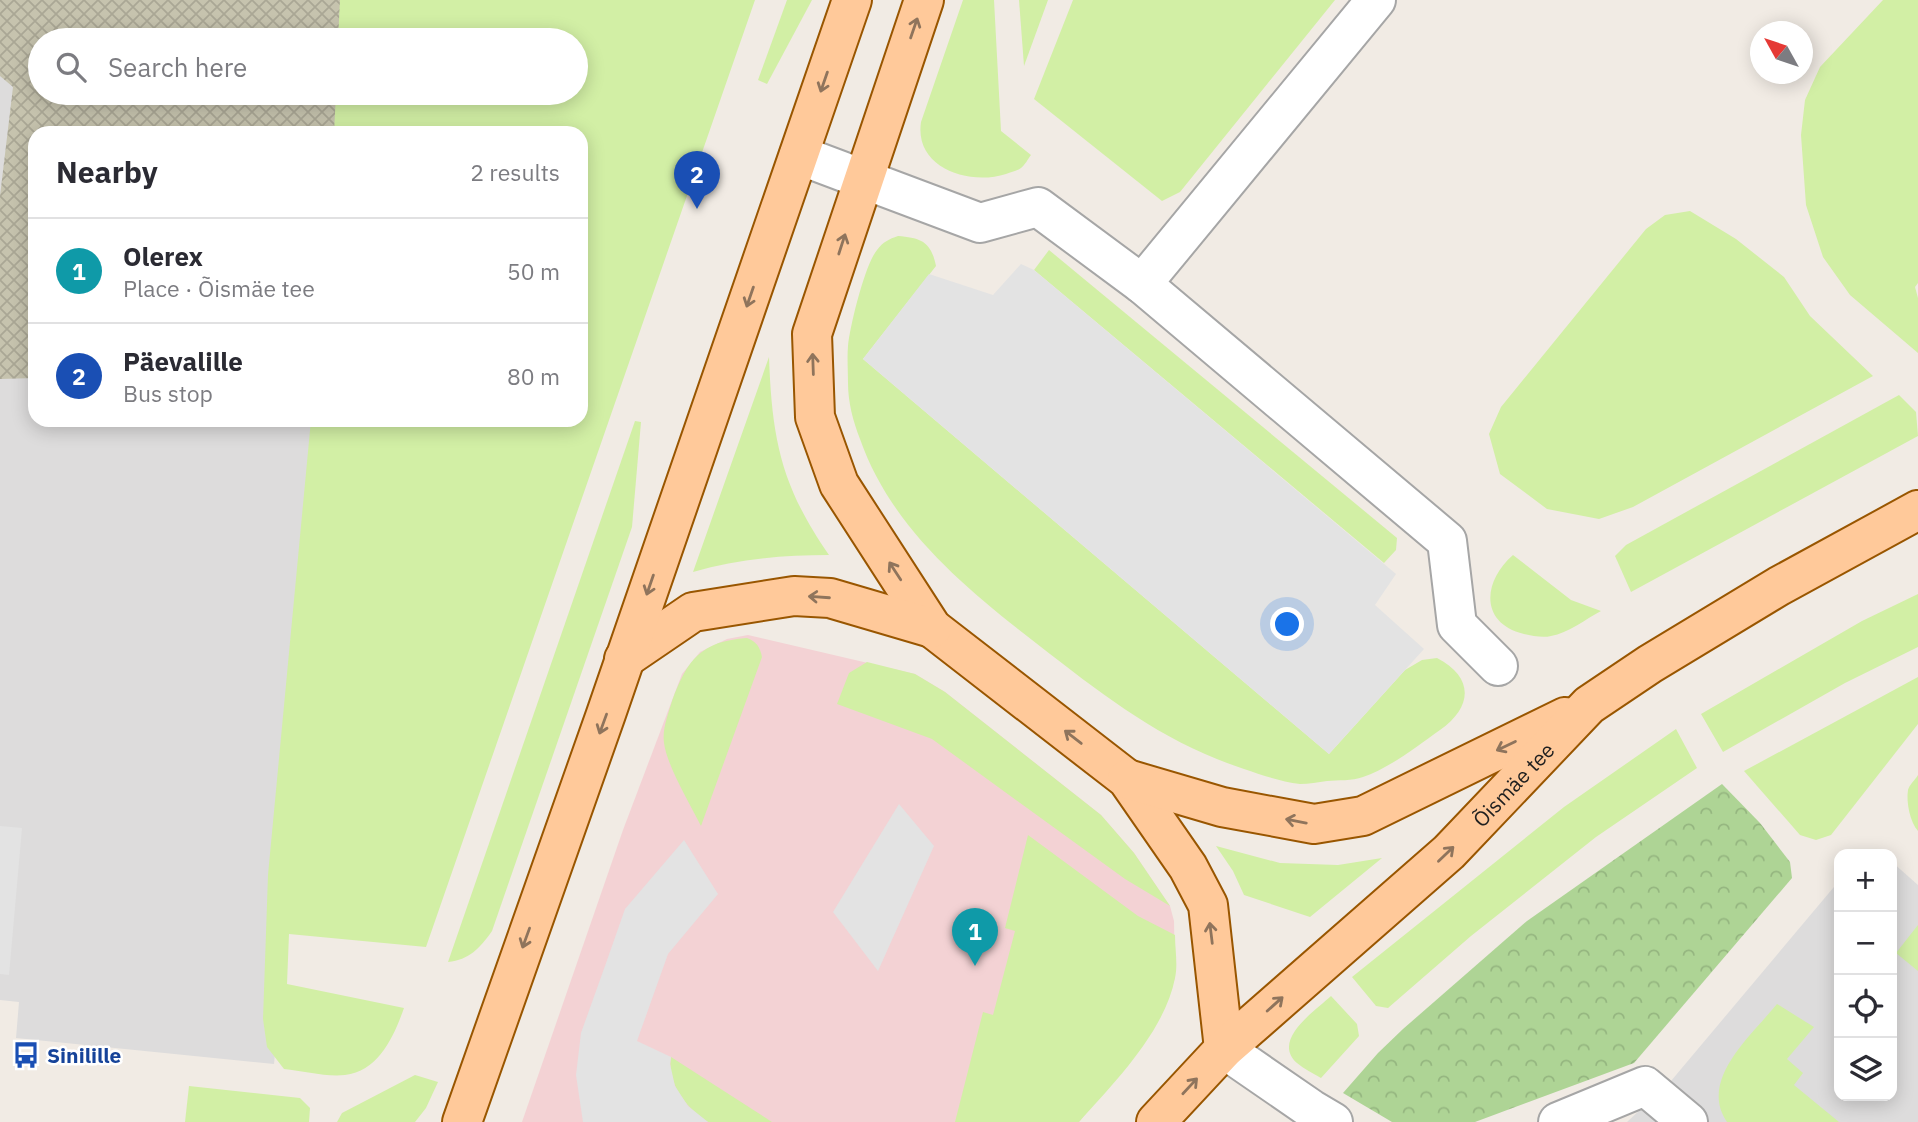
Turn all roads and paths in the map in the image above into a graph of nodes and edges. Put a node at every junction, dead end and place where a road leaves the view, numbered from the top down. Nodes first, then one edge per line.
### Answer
1 (852, 0) edge
2 (924, 0) edge
3 (1376, 0) edge
4 (799, 155) junction
5 (863, 179) junction
6 (1142, 284) junction
7 (1918, 510) edge
8 (932, 628) junction
9 (624, 659) junction
10 (1499, 666) dead end
11 (1589, 705) junction
12 (1127, 779) junction
13 (1224, 1049) junction
14 (460, 1120) edge
15 (1156, 1122) edge
16 (1333, 1122) edge
17 (1558, 1122) edge
18 (1688, 1122) edge

1 -> 4 main road
5 -> 2 main road
3 - 6 street
4 - 5 street
4 -> 9 main road
5 - 6 street
8 -> 5 main road
6 - 10 street
7 - 11 main road, Õismäe tee
8 -> 9 main road
12 -> 8 main road
9 -> 14 main road
11 -> 12 main road
13 -> 11 main road, Õismäe tee
13 -> 12 main road
15 -> 13 main road, Õismäe tee
13 - 16 street
17 - 18 street

